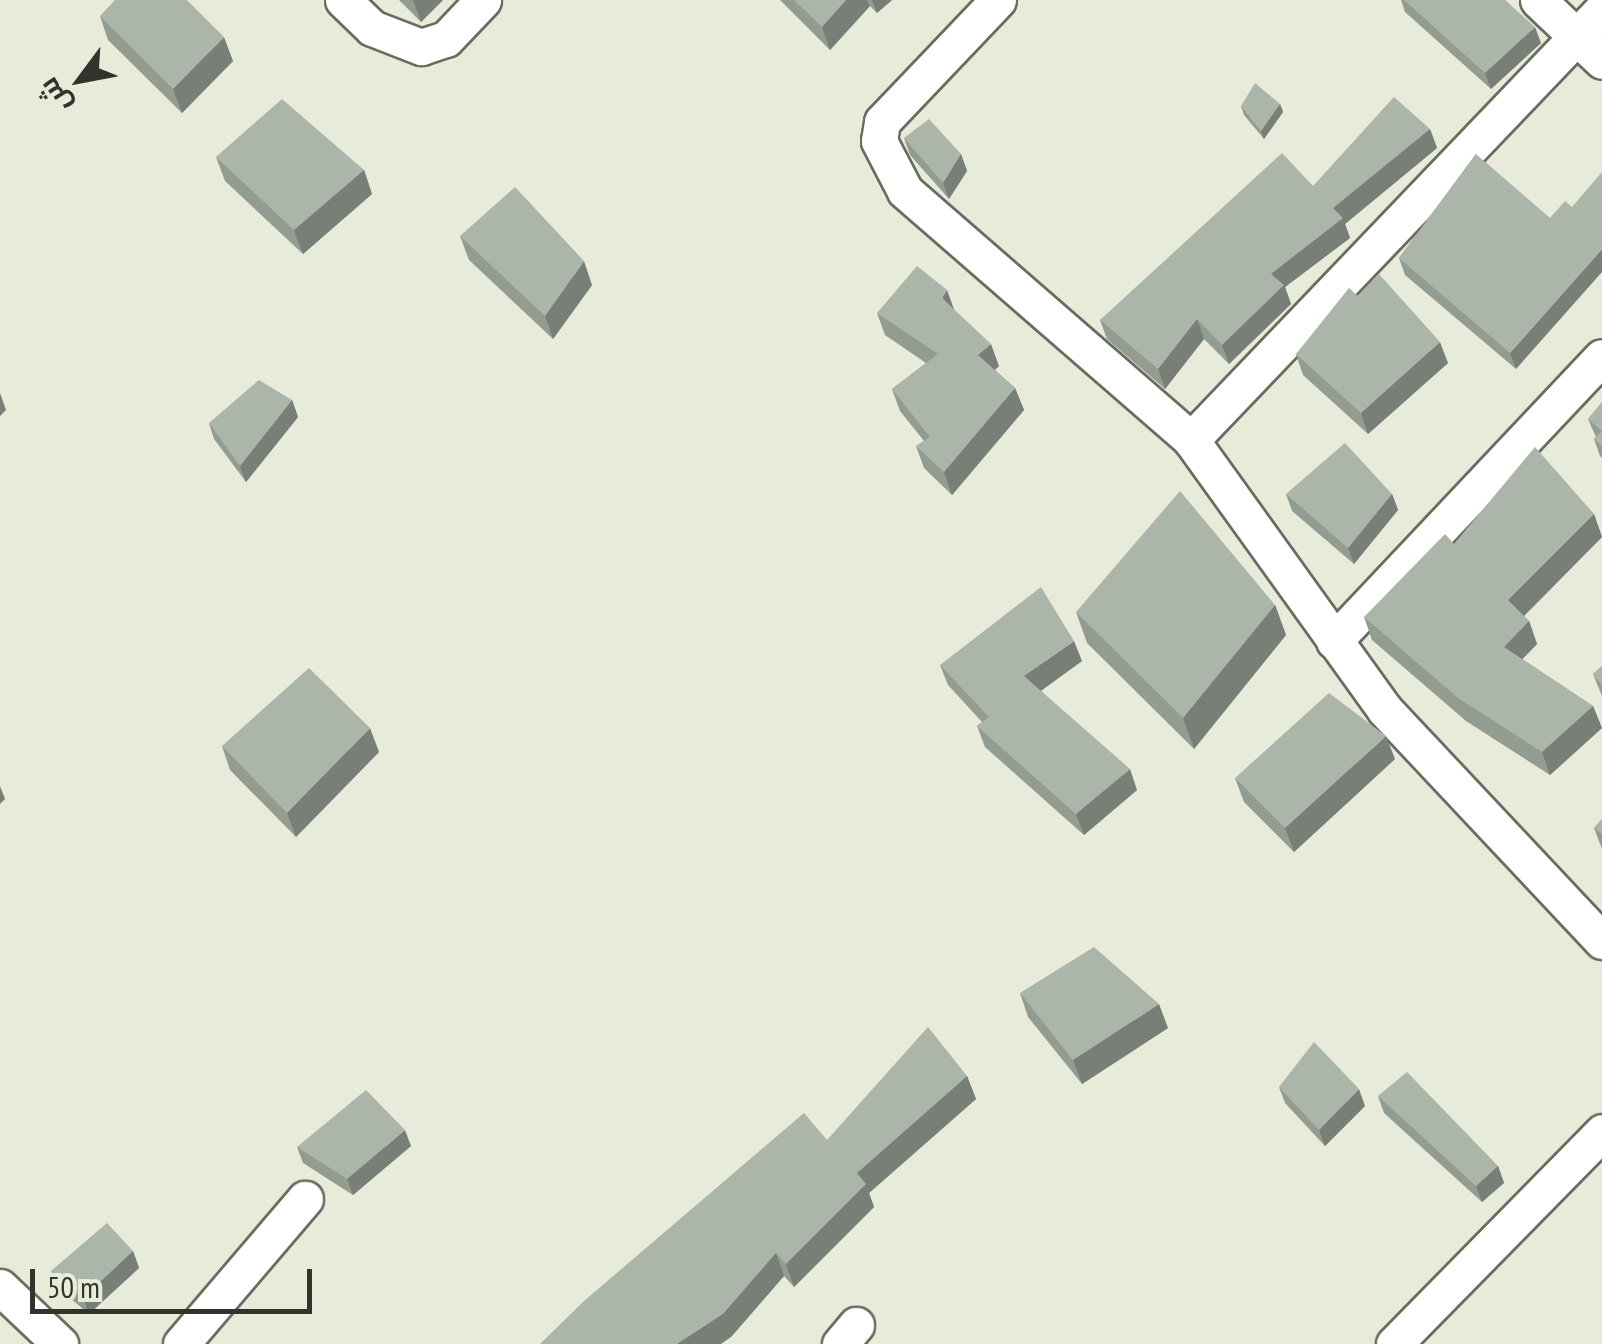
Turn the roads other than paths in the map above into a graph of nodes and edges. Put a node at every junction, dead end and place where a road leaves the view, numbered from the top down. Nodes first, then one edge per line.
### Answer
1 (343, 0) edge
2 (483, 0) edge
3 (998, 0) edge
4 (1538, 0) edge
5 (1602, 10) edge
6 (1576, 36) junction
7 (1602, 61) edge
8 (1602, 357) edge
9 (1192, 440) junction
10 (1334, 641) junction
11 (1602, 940) edge
12 (1602, 1132) edge
13 (305, 1199) dead end
14 (0, 1287) edge
15 (60, 1344) edge
16 (181, 1344) edge
17 (1394, 1344) edge

1 - 2 street
3 - 9 street
4 - 6 street
5 - 6 street
6 - 7 street
6 - 9 street
8 - 10 street
9 - 10 street
10 - 11 street
12 - 17 street
13 - 16 street
14 - 15 street

